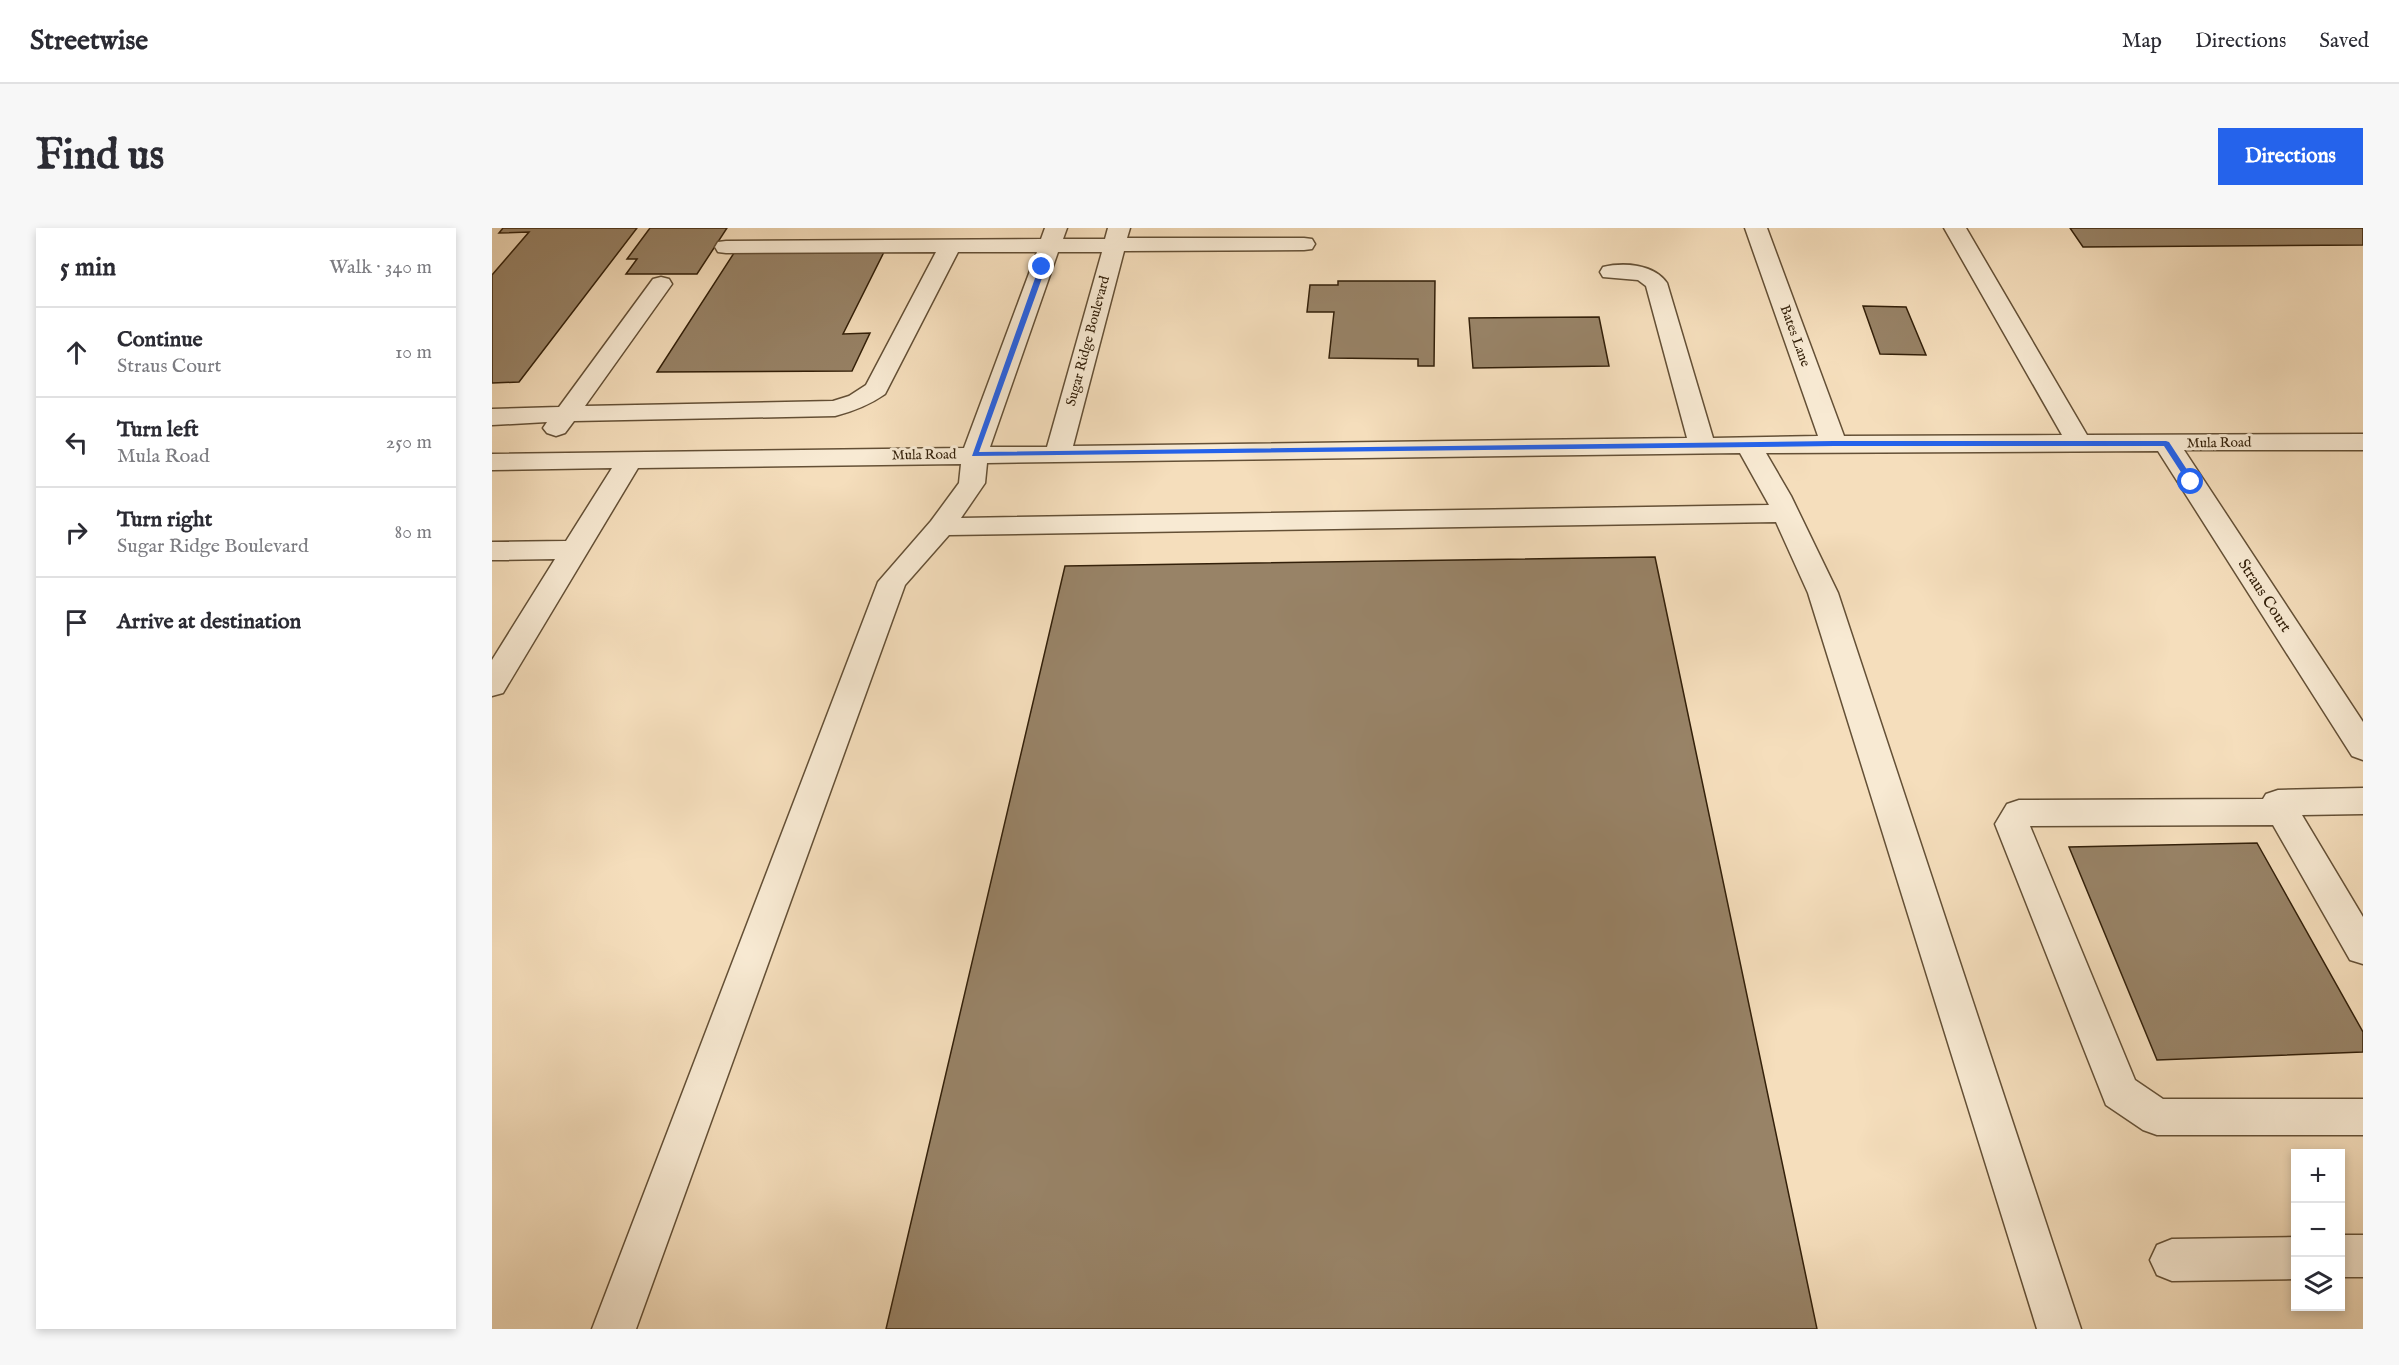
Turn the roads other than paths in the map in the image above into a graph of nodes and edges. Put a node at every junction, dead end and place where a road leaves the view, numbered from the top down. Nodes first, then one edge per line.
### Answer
1 (1756, 228) edge
2 (1955, 228) edge
3 (1053, 237) edge
4 (1116, 237) edge
5 (1304, 244) dead end
6 (950, 246) junction
7 (726, 247) dead end
8 (1611, 272) dead end
9 (661, 284) dead end
10 (565, 416) junction
11 (492, 417) edge
12 (2363, 442) edge
13 (2079, 443) junction
14 (2166, 443) junction
15 (1834, 444) junction
16 (1748, 445) junction
17 (1702, 446) junction
18 (975, 454) junction
19 (1058, 454) junction
20 (630, 460) junction
21 (492, 462) edge
22 (531, 462) junction
23 (1786, 513) junction
24 (941, 527) junction
25 (575, 550) junction
26 (492, 551) edge
27 (492, 685) edge
28 (2363, 748) edge
29 (2363, 801) edge
30 (2283, 812) junction
31 (2363, 950) edge
32 (2363, 1117) edge
33 (2363, 1256) edge
34 (2291, 1257) edge
35 (2345, 1257) edge
36 (2172, 1260) dead end
37 (614, 1329) edge
38 (2059, 1329) edge

1 - 15 street, Bates Lane
2 - 13 street
3 - 4 street
3 - 6 street
3 - 18 street
4 - 5 street
4 - 19 street, Sugar Ridge Boulevard
6 - 7 street
6 - 10 street
8 - 17 street
9 - 10 street
10 - 11 street
10 - 22 street
12 - 14 street, Mula Road
13 - 14 street, Mula Road
13 - 15 street, Mula Road
14 - 28 street, Straus Court
15 - 16 street, Mula Road
16 - 17 street, Mula Road
16 - 23 street
17 - 19 street, Mula Road
18 - 19 street, Mula Road
18 - 20 street, Mula Road
18 - 24 street
20 - 22 street, Mula Road
20 - 25 street
21 - 22 street, Mula Road
23 - 24 street
23 - 38 street
24 - 37 street
25 - 26 street
25 - 27 street
29 - 30 street
30 - 31 street
30 - 32 street
33 - 35 street
34 - 36 street

